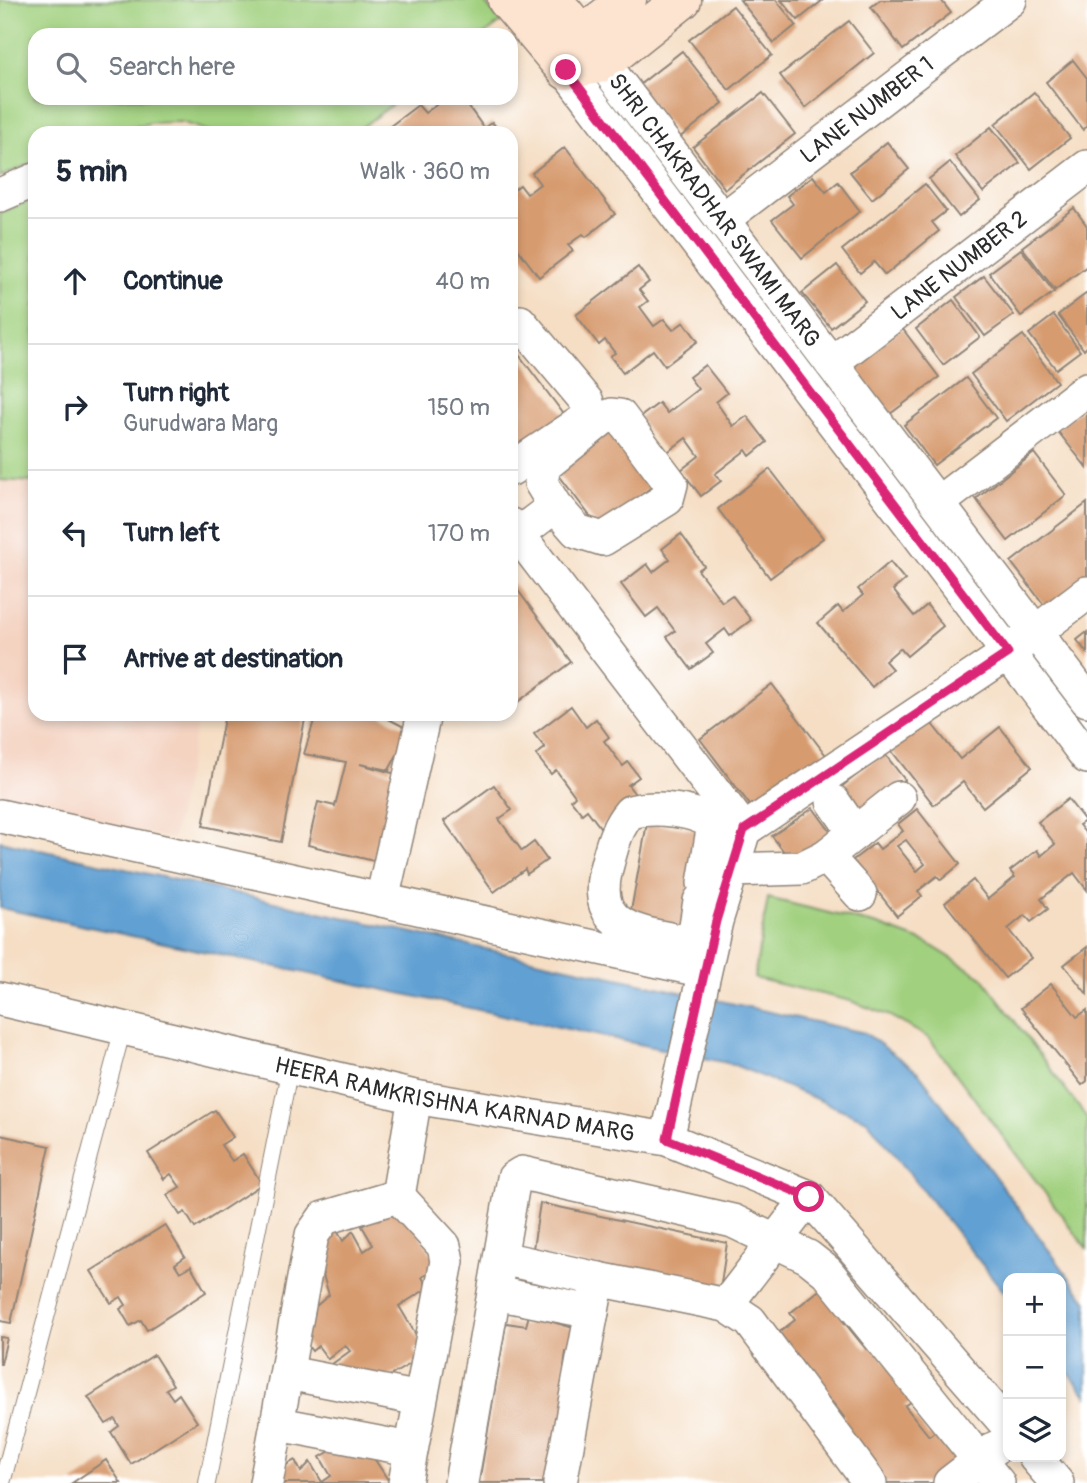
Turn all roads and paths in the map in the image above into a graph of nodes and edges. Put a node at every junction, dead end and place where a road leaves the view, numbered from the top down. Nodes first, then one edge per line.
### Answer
1 (507, 0) edge
2 (553, 0) edge
3 (627, 0) edge
4 (682, 0) edge
5 (1010, 0) edge
6 (593, 49) junction
7 (566, 70) junction
8 (1087, 167) edge
9 (28, 183) edge
10 (0, 195) edge
11 (722, 220) junction
12 (518, 322) edge
13 (831, 363) junction
14 (1087, 389) edge
15 (518, 460) edge
16 (938, 503) junction
17 (555, 506) dead end
18 (518, 528) edge
19 (518, 535) edge
20 (1087, 593) edge
21 (1035, 632) junction
22 (1008, 653) junction
23 (1087, 701) edge
24 (422, 721) edge
25 (1087, 757) edge
26 (900, 798) dead end
27 (833, 802) dead end
28 (0, 816) edge
29 (744, 830) junction
30 (855, 833) junction
31 (826, 856) junction
32 (720, 880) junction
33 (860, 894) dead end
34 (382, 900) junction
35 (703, 976) junction
36 (0, 999) edge
37 (123, 1028) junction
38 (290, 1067) junction
39 (415, 1097) junction
40 (667, 1139) junction
41 (398, 1196) junction
42 (809, 1197) junction
43 (773, 1240) junction
44 (501, 1258) junction
45 (598, 1279) junction
46 (495, 1293) junction
47 (726, 1305) junction
48 (592, 1312) junction
49 (288, 1373) junction
50 (420, 1399) junction
51 (1003, 1420) edge
52 (279, 1424) junction
53 (1003, 1446) edge
54 (410, 1449) junction
55 (1038, 1462) edge
56 (988, 1472) edge
57 (2, 1483) edge
58 (207, 1483) edge
59 (266, 1483) edge
60 (405, 1483) edge
61 (461, 1483) edge
62 (559, 1483) edge
63 (870, 1483) edge
64 (950, 1483) edge
65 (1057, 1483) edge

1 - 7 street
2 - 6 street
3 - 6 street
4 - 6 street
5 - 11 street, LANE NUMBER 1
6 - 7 street
6 - 11 street, SHRI CHAKRADHAR SWAMI MARG
7 - 22 street, SHRI CHAKRADHAR SWAMI MARG
8 - 13 street, LANE NUMBER 2
9 - 10 street
11 - 13 street, SHRI CHAKRADHAR SWAMI MARG
12 - 15 street
13 - 16 street, SHRI CHAKRADHAR SWAMI MARG
14 - 16 street
16 - 21 street, SHRI CHAKRADHAR SWAMI MARG
17 - 18 street
19 - 29 street
20 - 21 street
21 - 22 street
21 - 23 street, SHRI CHAKRADHAR SWAMI MARG
22 - 25 street, SHRI CHAKRADHAR SWAMI MARG
22 - 29 street
24 - 34 street
26 - 30 street
27 - 30 street
28 - 34 street
29 - 32 street
30 - 31 street
31 - 32 street
31 - 33 street
32 - 35 street
34 - 35 street
35 - 40 street
36 - 37 street, HEERA RAMKRISHNA KARNAD MARG
37 - 38 street, HEERA RAMKRISHNA KARNAD MARG
37 - 57 lane
38 - 39 street, HEERA RAMKRISHNA KARNAD MARG
38 - 58 lane
39 - 40 street, HEERA RAMKRISHNA KARNAD MARG
39 - 41 street
40 - 42 street, HEERA RAMKRISHNA KARNAD MARG
41 - 49 street
41 - 50 street
42 - 43 street
42 - 51 street, HEERA RAMKRISHNA KARNAD MARG
43 - 44 street
43 - 47 street
43 - 56 street
44 - 45 street
44 - 46 street
45 - 47 street
45 - 48 street
46 - 48 street
46 - 61 street
47 - 63 street
48 - 62 street
49 - 50 street
49 - 52 street
50 - 54 street
52 - 54 street
52 - 59 street
53 - 56 street
54 - 60 street
55 - 65 street
56 - 64 street

